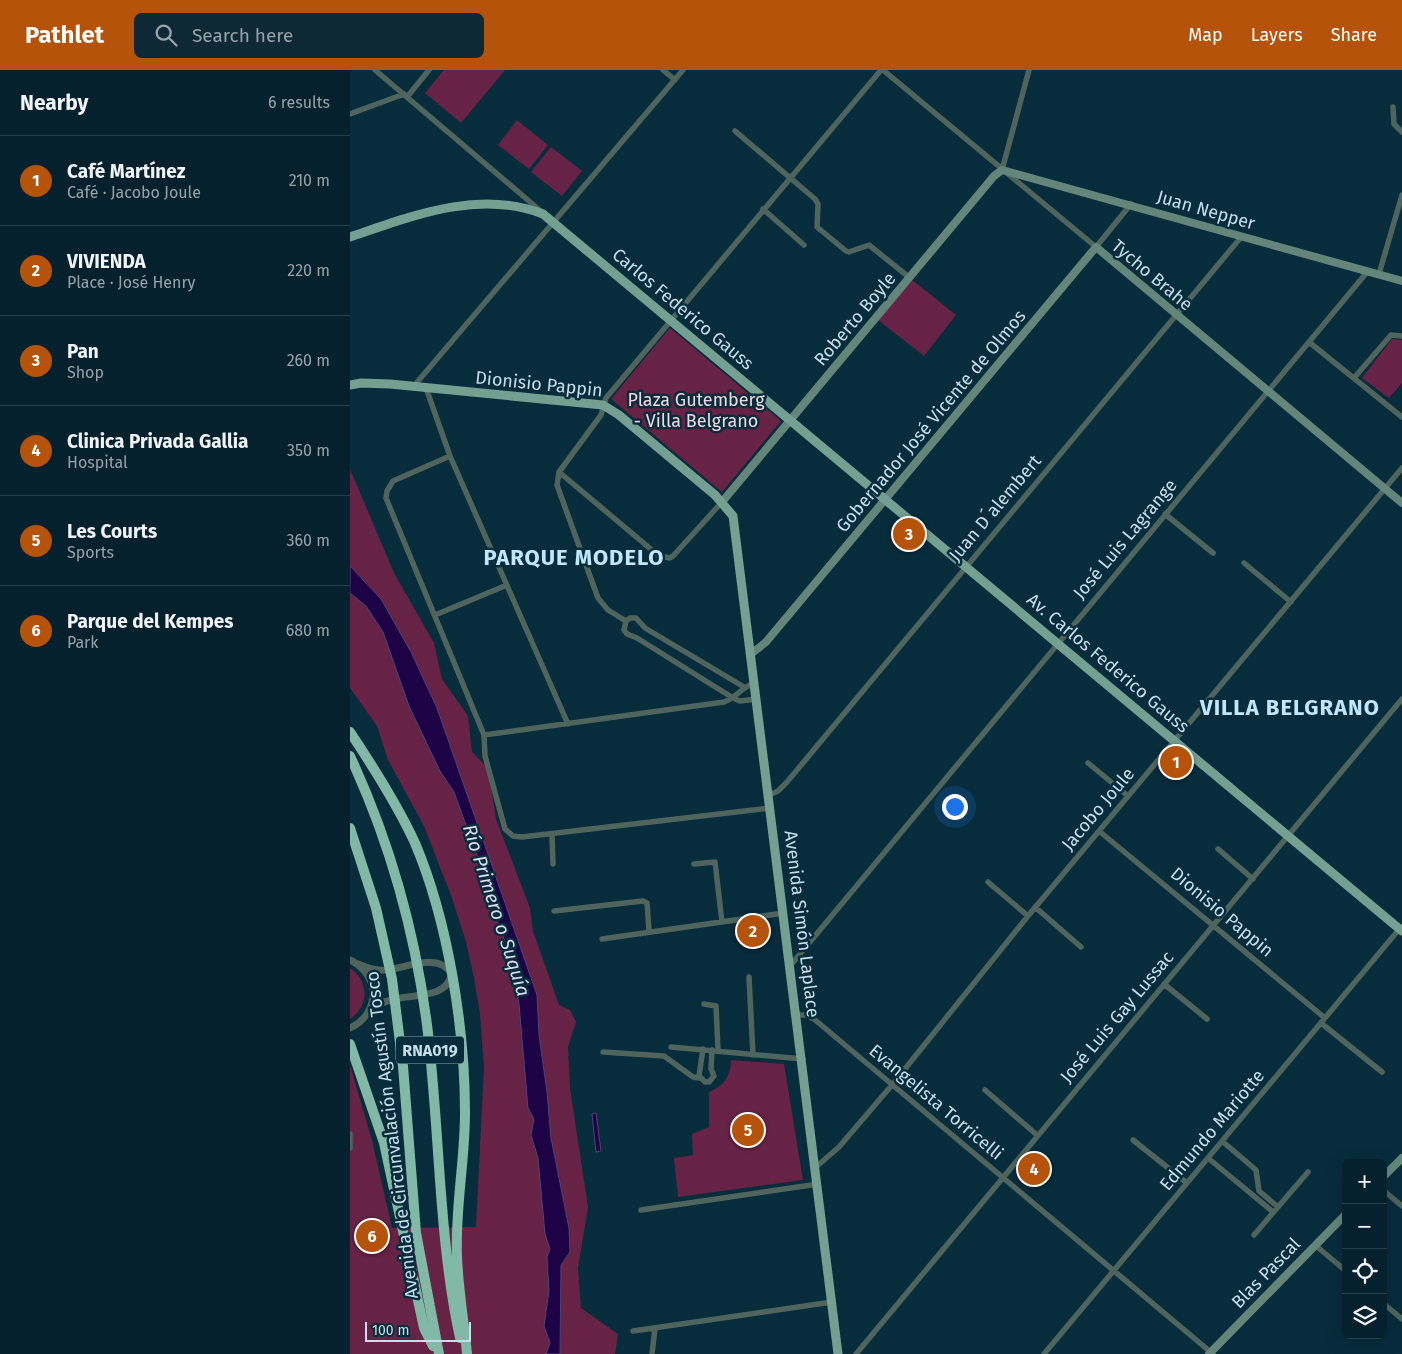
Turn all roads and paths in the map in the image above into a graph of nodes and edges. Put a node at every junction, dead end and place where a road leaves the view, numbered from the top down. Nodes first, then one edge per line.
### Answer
1 (375, 70) edge
2 (429, 70) edge
3 (663, 70) edge
4 (683, 70) edge
5 (882, 70) edge
6 (1029, 70) edge
7 (675, 80) junction
8 (405, 96) junction
9 (1393, 107) dead end
10 (350, 114) edge
11 (736, 131) dead end
12 (1402, 132) edge
13 (1002, 170) junction
14 (790, 177) junction
15 (519, 191) junction
16 (1402, 195) edge
17 (1131, 204) junction
18 (519, 207) junction
19 (763, 210) junction
20 (550, 219) junction
21 (1242, 236) junction
22 (350, 237) edge
23 (804, 245) dead end
24 (1096, 247) junction
25 (1368, 271) junction
26 (1379, 274) junction
27 (910, 278) junction
28 (1402, 281) edge
29 (1176, 314) junction
30 (670, 321) junction
31 (1400, 335) edge
32 (1309, 342) junction
33 (1354, 378) junction
34 (350, 385) edge
35 (413, 387) junction
36 (426, 388) junction
37 (1268, 391) junction
38 (603, 405) junction
39 (1402, 417) edge
40 (790, 419) junction
41 (450, 456) junction
42 (1402, 468) edge
43 (559, 472) junction
44 (573, 485) junction
45 (1385, 489) junction
46 (560, 494) junction
47 (885, 498) junction
48 (722, 502) junction
49 (1402, 503) edge
50 (1166, 514) junction
51 (1213, 553) dead end
52 (1244, 563) dead end
53 (966, 566) junction
54 (507, 585) junction
55 (1291, 602) junction
56 (435, 615) junction
57 (626, 621) junction
58 (1058, 643) junction
59 (751, 654) junction
60 (754, 683) junction
61 (744, 687) junction
62 (733, 698) junction
63 (756, 699) junction
64 (1402, 699) edge
65 (568, 724) junction
66 (350, 732) edge
67 (484, 735) junction
68 (1175, 740) junction
69 (350, 756) edge
70 (1088, 763) dead end
71 (769, 794) junction
72 (1128, 796) junction
73 (770, 808) junction
74 (350, 828) edge
75 (1099, 831) junction
76 (552, 834) junction
77 (1289, 836) junction
78 (1218, 849) dead end
79 (553, 864) dead end
80 (694, 864) dead end
81 (1253, 879) junction
82 (988, 882) dead end
83 (1035, 907) junction
84 (554, 911) dead end
85 (784, 913) junction
86 (1028, 916) junction
87 (722, 922) junction
88 (1214, 926) junction
89 (1401, 928) edge
90 (649, 932) junction
91 (602, 939) dead end
92 (1081, 946) dead end
93 (353, 961) edge
94 (790, 966) junction
95 (451, 974) junction
96 (749, 977) dead end
97 (1164, 984) junction
98 (704, 1004) dead end
99 (368, 1014) junction
100 (797, 1015) junction
101 (1207, 1019) dead end
102 (1323, 1020) junction
103 (350, 1028) edge
104 (350, 1044) edge
105 (671, 1047) dead end
106 (703, 1049) junction
107 (715, 1050) junction
108 (603, 1052) dead end
109 (752, 1055) junction
110 (803, 1059) junction
111 (1382, 1072) dead end
112 (699, 1078) junction
113 (892, 1085) junction
114 (985, 1090) dead end
115 (350, 1134) edge
116 (1037, 1136) junction
117 (1134, 1140) dead end
118 (1222, 1141) junction
119 (350, 1148) edge
120 (1208, 1158) junction
121 (1402, 1158) edge
122 (816, 1168) junction
123 (1308, 1172) dead end
124 (1387, 1173) edge
125 (1003, 1177) junction
126 (1187, 1183) junction
127 (818, 1184) junction
128 (1260, 1191) junction
129 (1387, 1193) edge
130 (1255, 1197) junction
131 (1278, 1206) junction
132 (1402, 1206) edge
133 (641, 1210) dead end
134 (1273, 1212) junction
135 (1342, 1218) edge
136 (1254, 1235) dead end
137 (1314, 1245) junction
138 (1342, 1268) edge
139 (1114, 1270) junction
140 (832, 1302) junction
141 (1387, 1306) edge
142 (1402, 1318) edge
143 (655, 1328) junction
144 (633, 1331) dead end
145 (1211, 1353) edge
146 (438, 1354) edge
147 (466, 1354) edge
148 (652, 1354) edge
149 (838, 1354) edge
150 (856, 1354) edge
151 (1044, 1354) edge

1 - 8 street, Carlos Federico Gauss
2 - 8 street
3 - 7 street
4 - 7 street
5 - 13 street, Tycho Brahe
5 - 14 street
6 - 13 street, Roberto Boyle
7 - 20 street
8 - 10 street
8 - 15 street, Carlos Federico Gauss
9 - 12 street
11 - 14 street
13 - 17 main road, Juan Nepper
13 - 24 street, Tycho Brahe
13 - 27 main road, Roberto Boyle
14 - 19 street
14 - 27 street
15 - 18 street
15 - 20 street, Carlos Federico Gauss
16 - 26 street
17 - 21 main road, Juan Nepper
17 - 24 street, Gobernador José Vicente de Olmos
18 - 20 main road
18 - 22 main road
19 - 23 street
19 - 30 street
20 - 30 main road, Carlos Federico Gauss
20 - 35 street
21 - 25 main road, Juan Nepper
21 - 29 street, Juan D´alembert
24 - 29 main road, Tycho Brahe
24 - 47 main road, Gobernador José Vicente de Olmos
25 - 26 main road, Juan Nepper
25 - 32 street, José Luis Lagrange
26 - 28 main road, Juan Nepper
27 - 40 main road, Roberto Boyle
29 - 37 main road, Tycho Brahe
29 - 53 street, Juan D´alembert
30 - 38 street
30 - 40 main road, Carlos Federico Gauss
31 - 33 street
32 - 33 street
32 - 37 street, José Luis Lagrange
33 - 39 street
34 - 35 main road, Dionisio Pappin
35 - 36 main road, Dionisio Pappin
36 - 38 main road, Dionisio Pappin
36 - 41 street
37 - 45 main road, Tycho Brahe
37 - 50 street, José Luis Lagrange
38 - 43 street
38 - 48 main road, Dionisio Pappin
40 - 47 main road, Carlos Federico Gauss
40 - 48 main road, Roberto Boyle
41 - 54 street
41 - 56 street
42 - 45 street, Jacobo Joule
43 - 44 street
43 - 46 street
44 - 46 street
44 - 48 street, Roberto Boyle
45 - 49 main road, Tycho Brahe
45 - 55 street, Jacobo Joule
46 - 57 street
47 - 53 main road, Av. Carlos Federico Gauss
47 - 59 main road, Gobernador José Vicente de Olmos
48 - 59 main road, Avenida Simón Laplace
50 - 51 street
50 - 58 street, José Luis Lagrange
52 - 55 street
53 - 58 main road, Av. Carlos Federico Gauss
53 - 71 street, Juan D´alembert
54 - 56 street
54 - 65 street
55 - 68 street, Jacobo Joule
56 - 67 street
57 - 61 street
57 - 62 street
58 - 68 main road, Av. Carlos Federico Gauss
58 - 94 street, José Luis Lagrange
59 - 60 main road, Avenida Simón Laplace
60 - 61 street
60 - 63 main road, Avenida Simón Laplace
61 - 62 street
62 - 63 street
62 - 65 street
63 - 71 main road, Avenida Simón Laplace
64 - 77 street, José Luis Gay Lussac
65 - 67 street
66 - 95 highway
67 - 76 street
68 - 72 street, Jacobo Joule
68 - 77 main road, Av. Carlos Federico Gauss
69 - 147 highway, RNA019
70 - 72 street
71 - 73 main road, Avenida Simón Laplace
72 - 75 street, Jacobo Joule
73 - 76 street
73 - 85 main road, Avenida Simón Laplace
74 - 146 highway, Avenida de Circunvalación Agustín Tosco / RNA019
75 - 83 street, Jacobo Joule
75 - 88 street, Dionisio Pappin
76 - 79 street
77 - 81 street, José Luis Gay Lussac
77 - 89 main road, Av. Carlos Federico Gauss
78 - 81 street
80 - 87 street
81 - 88 street, José Luis Gay Lussac
82 - 86 street
83 - 86 street, Jacobo Joule
83 - 92 street
84 - 90 street
85 - 87 street
85 - 94 main road, Avenida Simón Laplace
86 - 113 street, Jacobo Joule
87 - 90 street
88 - 97 street, José Luis Gay Lussac
88 - 102 street, Dionisio Pappin
89 - 102 street, Edmundo Mariotte
90 - 91 street
93 - 95 street
93 - 99 street
94 - 100 main road, Avenida Simón Laplace
95 - 99 street
95 - 147 highway
96 - 109 street
97 - 101 street
97 - 116 street, José Luis Gay Lussac
98 - 107 street
99 - 103 street
100 - 110 main road, Avenida Simón Laplace
100 - 113 street, Evangelista Torricelli
102 - 111 street, Dionisio Pappin
102 - 118 street, Edmundo Mariotte
104 - 146 highway
105 - 106 street
106 - 107 street
106 - 112 street
107 - 109 street
107 - 112 street
108 - 112 street
109 - 110 street
110 - 122 main road, Avenida Simón Laplace
113 - 122 street, Jacobo Joule
113 - 125 street, Evangelista Torricelli
114 - 116 street
115 - 119 street
116 - 125 street, José Luis Gay Lussac
117 - 126 street
118 - 120 street, Edmundo Mariotte
118 - 128 street
120 - 126 street, Edmundo Mariotte
120 - 130 street
121 - 124 main road
122 - 127 main road, Avenida Simón Laplace
123 - 131 street
125 - 139 street, Evangelista Torricelli
125 - 150 street, José Luis Gay Lussac
126 - 139 street, Edmundo Mariotte
127 - 133 street
127 - 140 main road, Avenida Simón Laplace
128 - 130 street
128 - 131 street
129 - 132 street
130 - 134 street
131 - 134 street
134 - 136 street
135 - 137 main road, Blas Pascal
137 - 138 street
137 - 145 main road, Blas Pascal
139 - 145 street, Evangelista Torricelli
139 - 151 street, Edmundo Mariotte
140 - 143 street
140 - 149 main road, Avenida Simón Laplace
141 - 142 street
143 - 144 street
143 - 148 street

